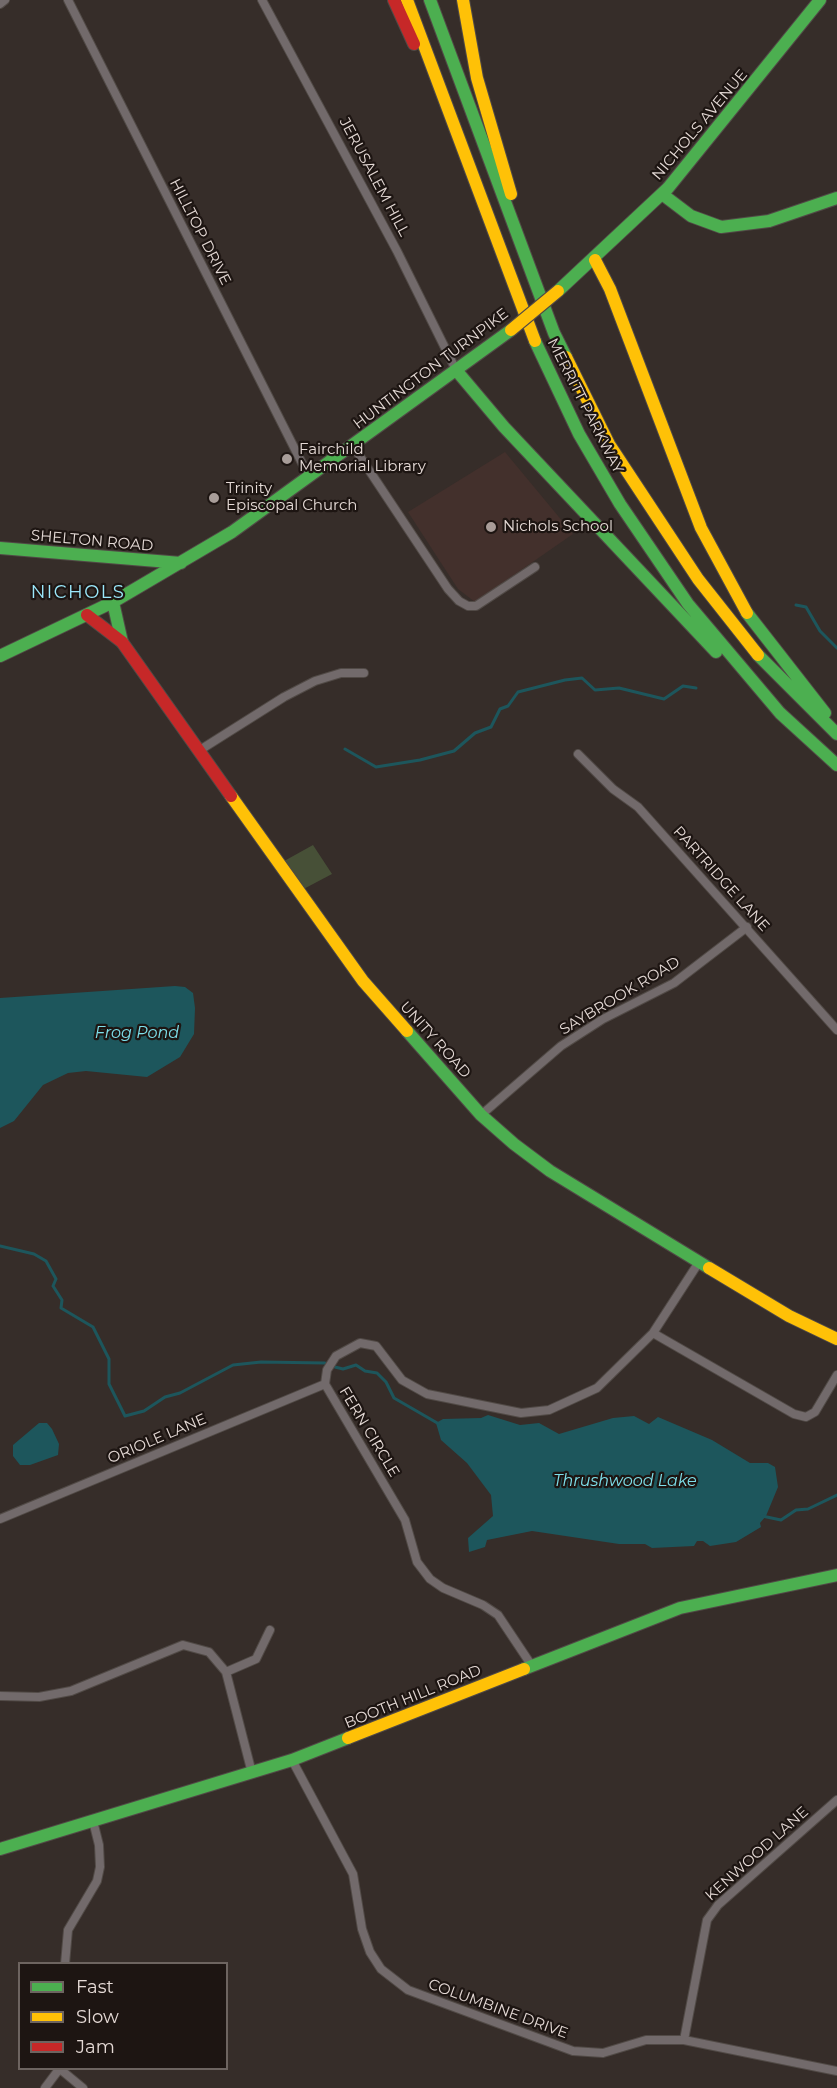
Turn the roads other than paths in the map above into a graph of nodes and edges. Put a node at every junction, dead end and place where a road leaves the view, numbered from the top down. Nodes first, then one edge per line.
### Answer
1 (5, 0) edge
2 (68, 0) edge
3 (262, 0) edge
4 (394, 0) edge
5 (407, 0) edge
6 (430, 0) edge
7 (463, 0) edge
8 (820, 0) edge
9 (0, 4) edge
10 (662, 194) junction
11 (837, 198) edge
12 (489, 218) junction
13 (523, 253) junction
14 (595, 260) junction
15 (456, 370) junction
16 (353, 446) junction
17 (309, 477) junction
18 (0, 548) edge
19 (181, 563) junction
20 (535, 567) dead end
21 (113, 602) junction
22 (87, 615) junction
23 (122, 642) junction
24 (0, 656) edge
25 (364, 673) dead end
26 (780, 713) junction
27 (837, 727) edge
28 (837, 734) edge
29 (200, 750) junction
30 (578, 754) dead end
31 (837, 765) edge
32 (747, 927) junction
33 (837, 1030) edge
34 (481, 1114) junction
35 (699, 1263) junction
36 (653, 1333) junction
37 (837, 1339) edge
38 (837, 1375) edge
39 (325, 1384) junction
40 (0, 1519) edge
41 (837, 1575) edge
42 (270, 1630) dead end
43 (532, 1666) junction
44 (226, 1672) junction
45 (0, 1696) edge
46 (292, 1760) junction
47 (252, 1773) junction
48 (837, 1800) edge
49 (93, 1821) junction
50 (0, 1849) edge
51 (65, 1962) edge
52 (684, 2040) junction
53 (59, 2070) edge
54 (61, 2070) edge
55 (837, 2071) edge
56 (45, 2088) edge
57 (83, 2088) edge

1 - 9 street
2 - 17 street, HILLTOP DRIVE
3 - 15 street, JERUSALEM HILL
4 - 12 main road
5 - 12 main road, MERRITT PARKWAY
6 - 13 main road, MERRITT PARKWAY
7 - 13 main road
8 - 10 main road, NICHOLS AVENUE
10 - 11 main road
10 - 14 main road, NICHOLS AVENUE
12 - 26 main road, MERRITT PARKWAY
13 - 28 main road, MERRITT PARKWAY
14 - 15 main road, HUNTINGTON TURNPIKE, bridge
14 - 27 main road
15 - 16 main road, HUNTINGTON TURNPIKE
15 - 26 main road
16 - 17 main road, HUNTINGTON TURNPIKE
16 - 20 street
17 - 19 main road, HUNTINGTON TURNPIKE
18 - 19 main road, SHELTON ROAD
19 - 21 main road, HUNTINGTON TURNPIKE
21 - 22 main road, HUNTINGTON TURNPIKE
21 - 23 main road, UNITY ROAD
22 - 23 main road, UNITY ROAD
22 - 24 main road, HUNTINGTON TURNPIKE
23 - 29 main road, UNITY ROAD
25 - 29 street
26 - 31 main road, MERRITT PARKWAY
29 - 34 main road, UNITY ROAD
30 - 32 street, PARTRIDGE LANE
32 - 33 street, PARTRIDGE LANE
32 - 34 street, SAYBROOK ROAD
34 - 35 main road, UNITY ROAD
35 - 36 street, FERN CIRCLE
35 - 37 main road, UNITY ROAD
36 - 38 street
36 - 39 street, FERN CIRCLE
39 - 40 street, ORIOLE LANE
39 - 43 street, FERN CIRCLE
41 - 43 main road, BOOTH HILL ROAD
42 - 44 street
43 - 46 main road, BOOTH HILL ROAD
44 - 45 street
44 - 47 street
46 - 47 main road, BOOTH HILL ROAD
46 - 52 street, COLUMBINE DRIVE
47 - 49 main road, BOOTH HILL ROAD
48 - 52 street, KENWOOD LANE
49 - 50 main road, BOOTH HILL ROAD
49 - 51 street
52 - 55 street, COLUMBINE DRIVE
53 - 56 street
54 - 57 street

